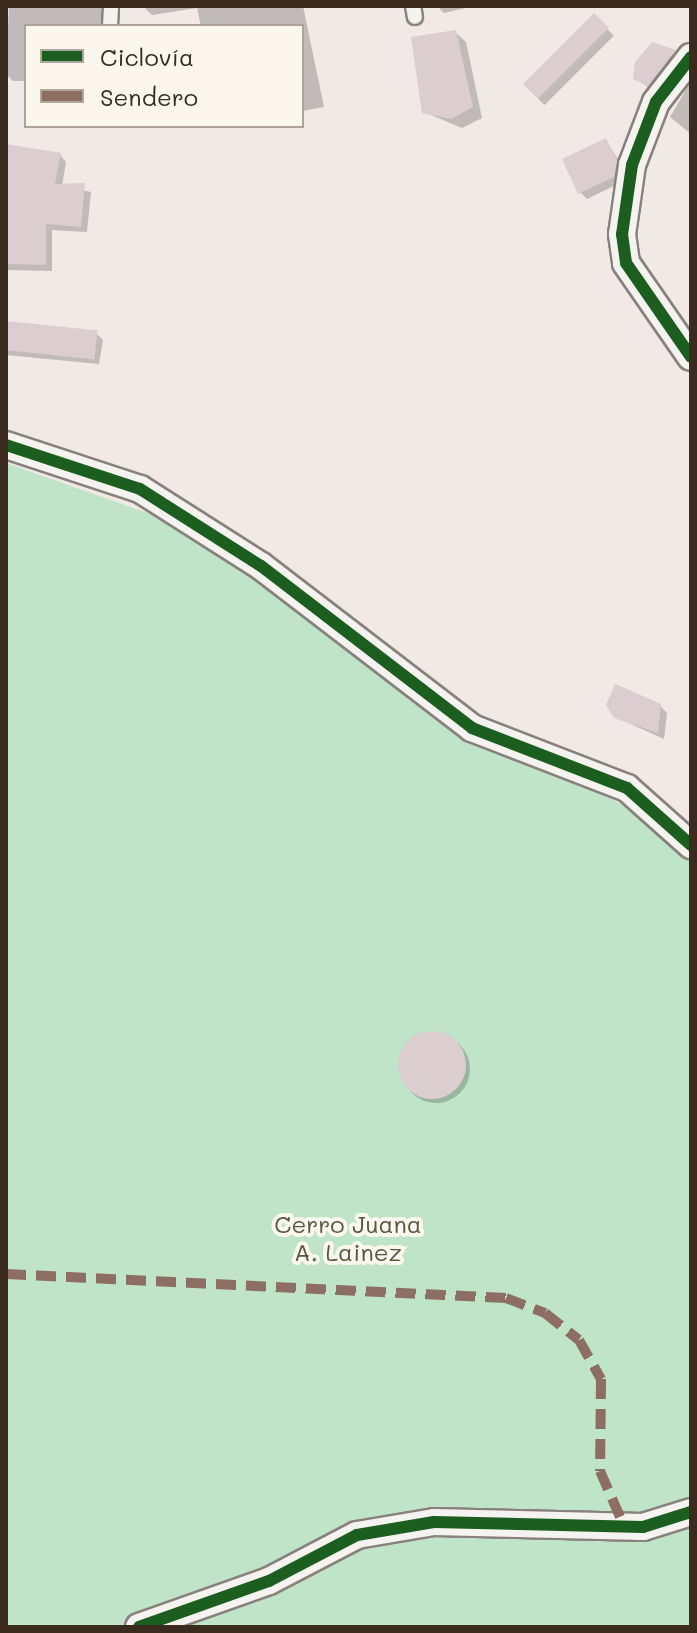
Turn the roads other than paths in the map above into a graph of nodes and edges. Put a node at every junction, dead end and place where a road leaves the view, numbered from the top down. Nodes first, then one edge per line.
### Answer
1 (691, 57) edge
2 (691, 357) edge
3 (6, 445) edge
4 (691, 845) edge
5 (691, 1512) edge
6 (139, 1627) edge

1 - 2 street
3 - 4 street
5 - 6 street

